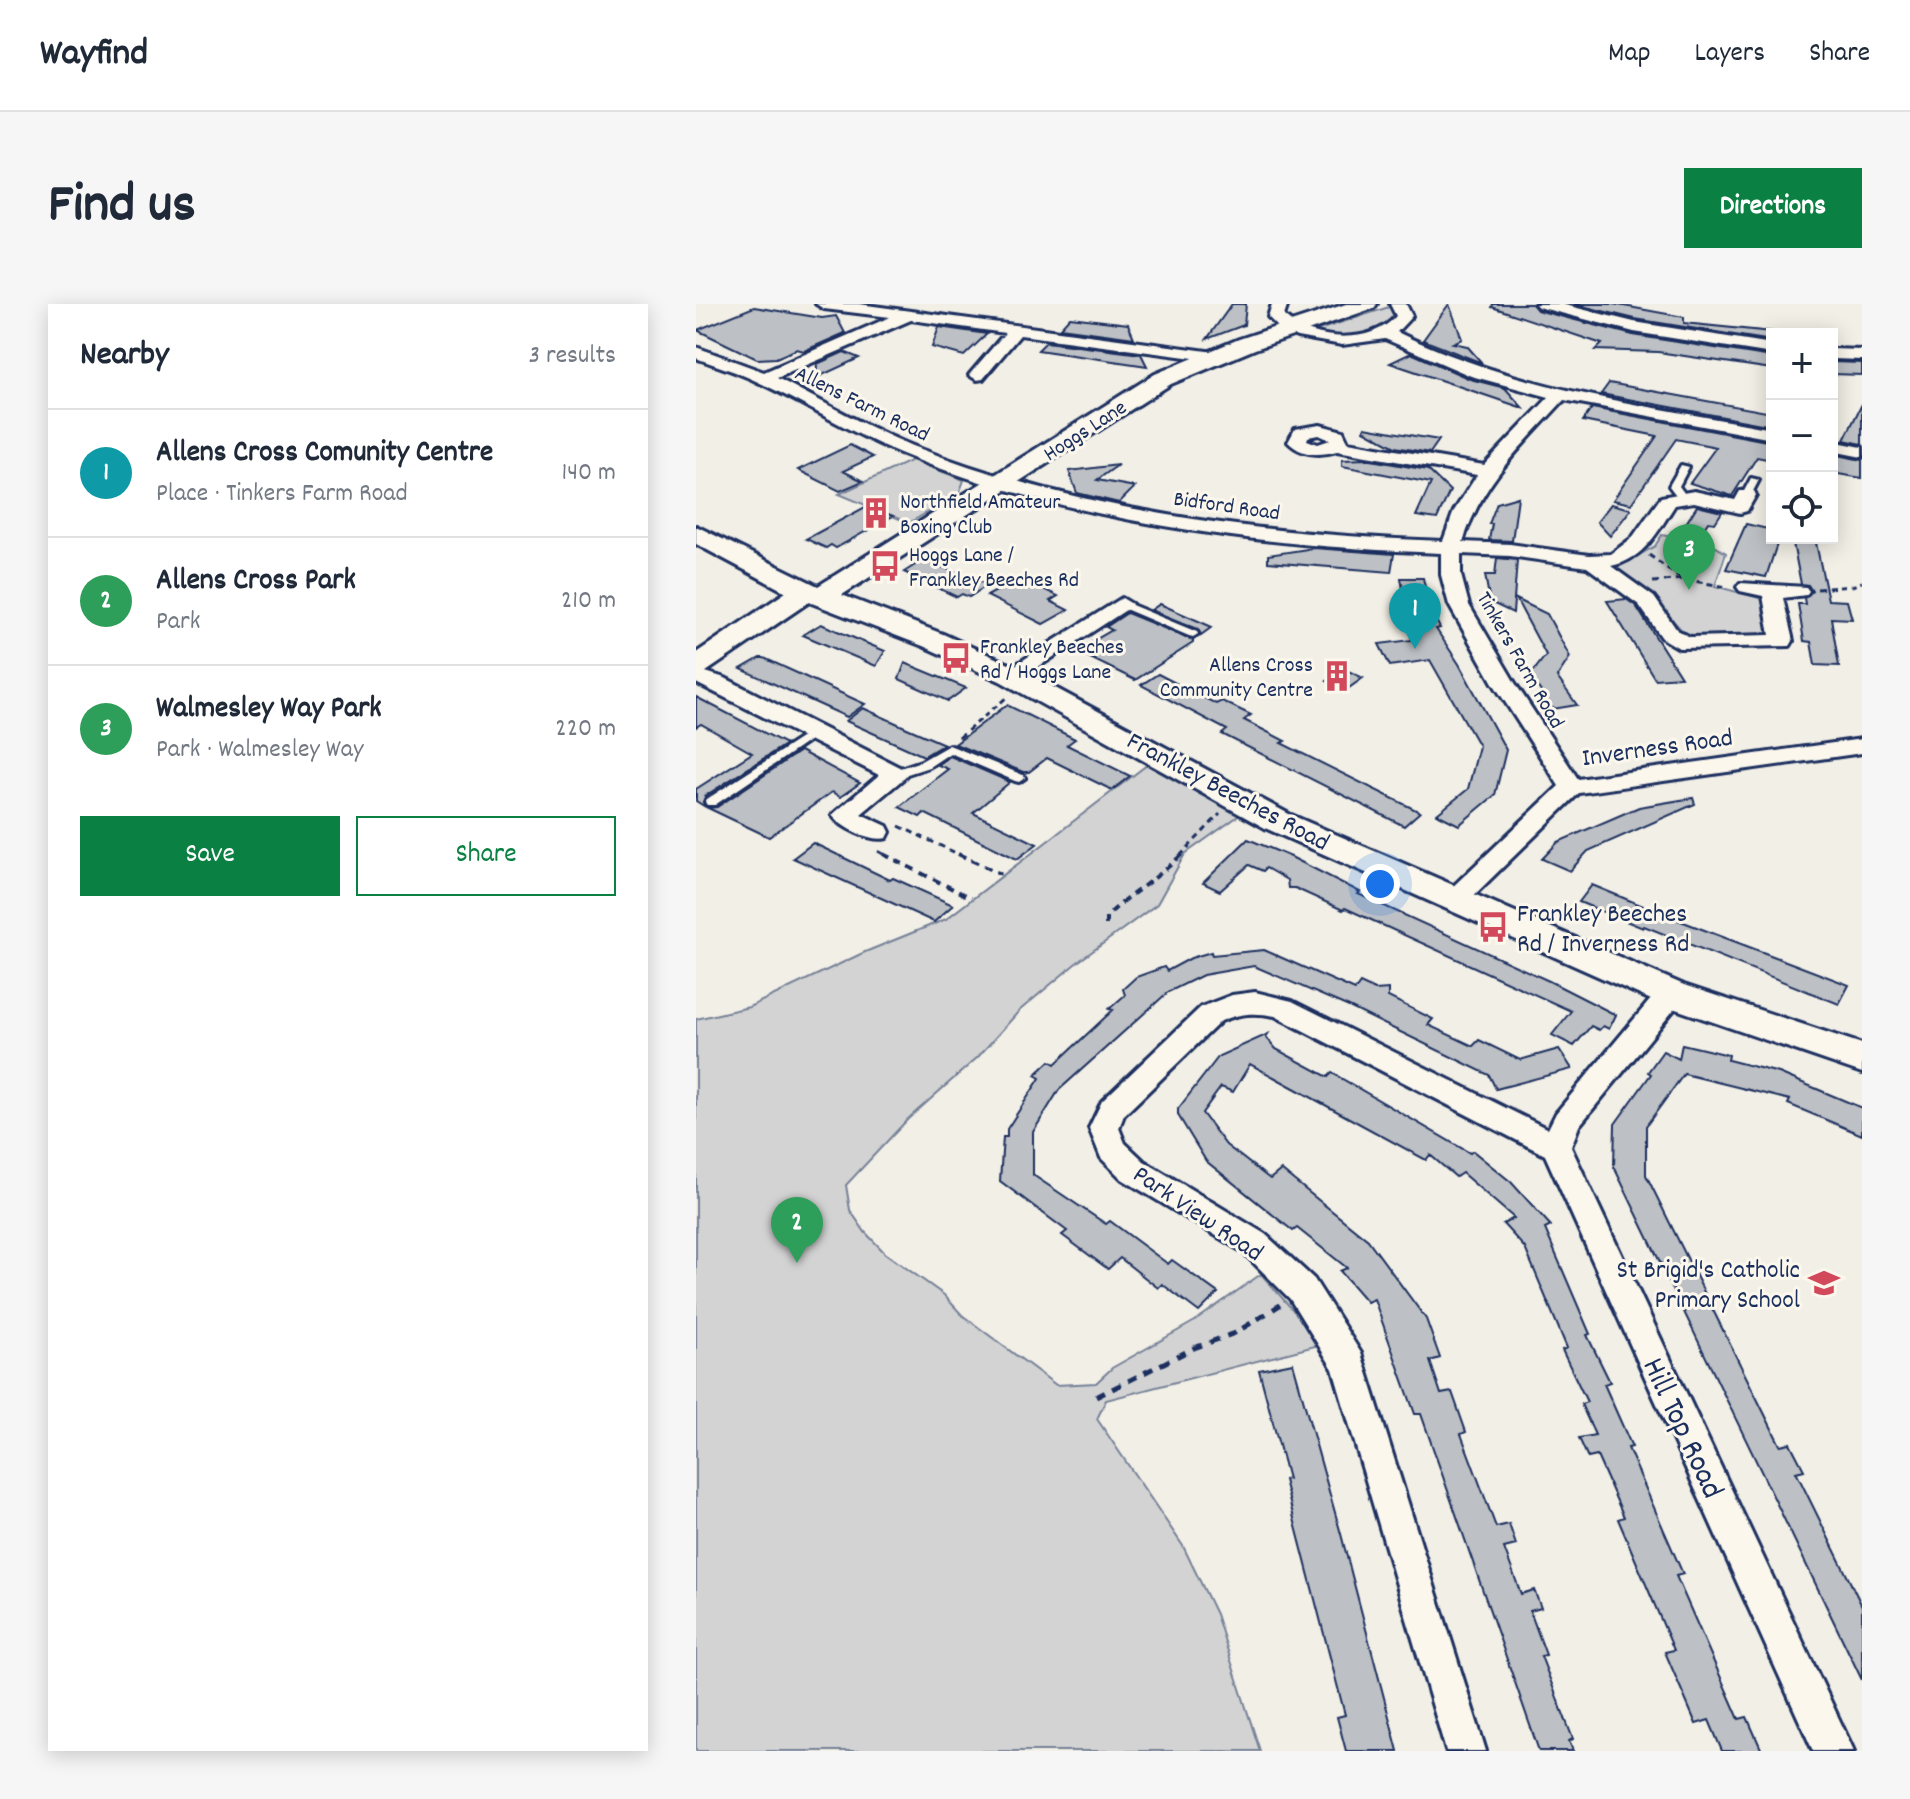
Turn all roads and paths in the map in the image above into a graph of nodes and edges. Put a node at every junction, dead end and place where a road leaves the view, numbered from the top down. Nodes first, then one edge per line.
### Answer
1 (824, 304) edge
2 (1280, 304) edge
3 (1367, 304) edge
4 (1398, 304) edge
5 (1543, 304) edge
6 (907, 316) junction
7 (1017, 329) junction
8 (1288, 329) junction
9 (1386, 333) junction
10 (1766, 348) edge
11 (696, 352) edge
12 (1838, 354) edge
13 (1862, 355) edge
14 (1216, 356) junction
15 (977, 375) dead end
16 (764, 378) junction
17 (1561, 394) junction
18 (1766, 433) edge
19 (1336, 445) dead end
20 (1838, 447) edge
21 (1862, 452) edge
22 (1684, 467) dead end
23 (1488, 471) junction
24 (1000, 482) junction
25 (1682, 497) junction
26 (1765, 513) dead end
27 (696, 534) edge
28 (1636, 546) junction
29 (1451, 548) junction
30 (1591, 561) junction
31 (1683, 579) junction
32 (1862, 582) edge
33 (1627, 586) junction
34 (1747, 587) joint
35 (1799, 591) joint
36 (1772, 592) junction
37 (814, 593) junction
38 (1122, 604) joint
39 (1193, 634) dead end
40 (696, 666) edge
41 (696, 676) edge
42 (1018, 678) junction
43 (815, 732) junction
44 (1862, 746) edge
45 (949, 748) junction
46 (895, 774) junction
47 (1019, 778) dead end
48 (1572, 787) junction
49 (1237, 800) junction
50 (711, 802) dead end
51 (878, 836) junction
52 (1001, 874) dead end
53 (971, 898) dead end
54 (1456, 898) junction
55 (1106, 925) dead end
56 (1671, 994) junction
57 (1862, 1059) edge
58 (1556, 1147) junction
59 (1302, 1289) junction
60 (1096, 1397) dead end
61 (1466, 1751) edge
62 (1834, 1751) edge

1 - 6 street
2 - 8 street
3 - 8 street, Hoggs Lane
4 - 9 street
5 - 10 street
6 - 7 street
6 - 16 street, Allens Farm Road
7 - 14 street
7 - 15 street
8 - 9 street
8 - 14 street, Hoggs Lane
9 - 17 street
11 - 16 street
12 - 13 street
14 - 24 street, Hoggs Lane
16 - 24 street, Allens Farm Road
17 - 18 street
17 - 23 street, Tinkers Farm Road
19 - 23 street
20 - 21 street
22 - 25 lane
23 - 29 street, Tinkers Farm Road
24 - 29 street, Bidford Road
24 - 37 street, Hoggs Lane
25 - 26 street
25 - 28 street
27 - 37 street, Frankley Beeches Road
28 - 30 street
28 - 31 path
29 - 30 street, Bidford Road
29 - 48 street, Tinkers Farm Road
30 - 33 street
31 - 33 path
31 - 34 path
32 - 35 path
33 - 36 street
34 - 36 street
35 - 36 street
37 - 40 street, Hoggs Lane
37 - 42 street, Frankley Beeches Road
38 - 39 lane
38 - 42 street
41 - 43 street
42 - 45 path
42 - 49 street, Frankley Beeches Road
43 - 46 street
43 - 50 lane
44 - 48 street, Inverness Road
45 - 46 lane
45 - 47 lane
46 - 51 street
48 - 54 street, Inverness Road
49 - 54 street, Frankley Beeches Road
49 - 55 path
51 - 52 path
51 - 53 path
54 - 56 street, Frankley Beeches Road
56 - 57 street, Frankley Beeches Road
56 - 58 street
58 - 59 street, Park View Road
58 - 62 street, Hill Top Road
59 - 60 path
59 - 61 street, Park View Road

